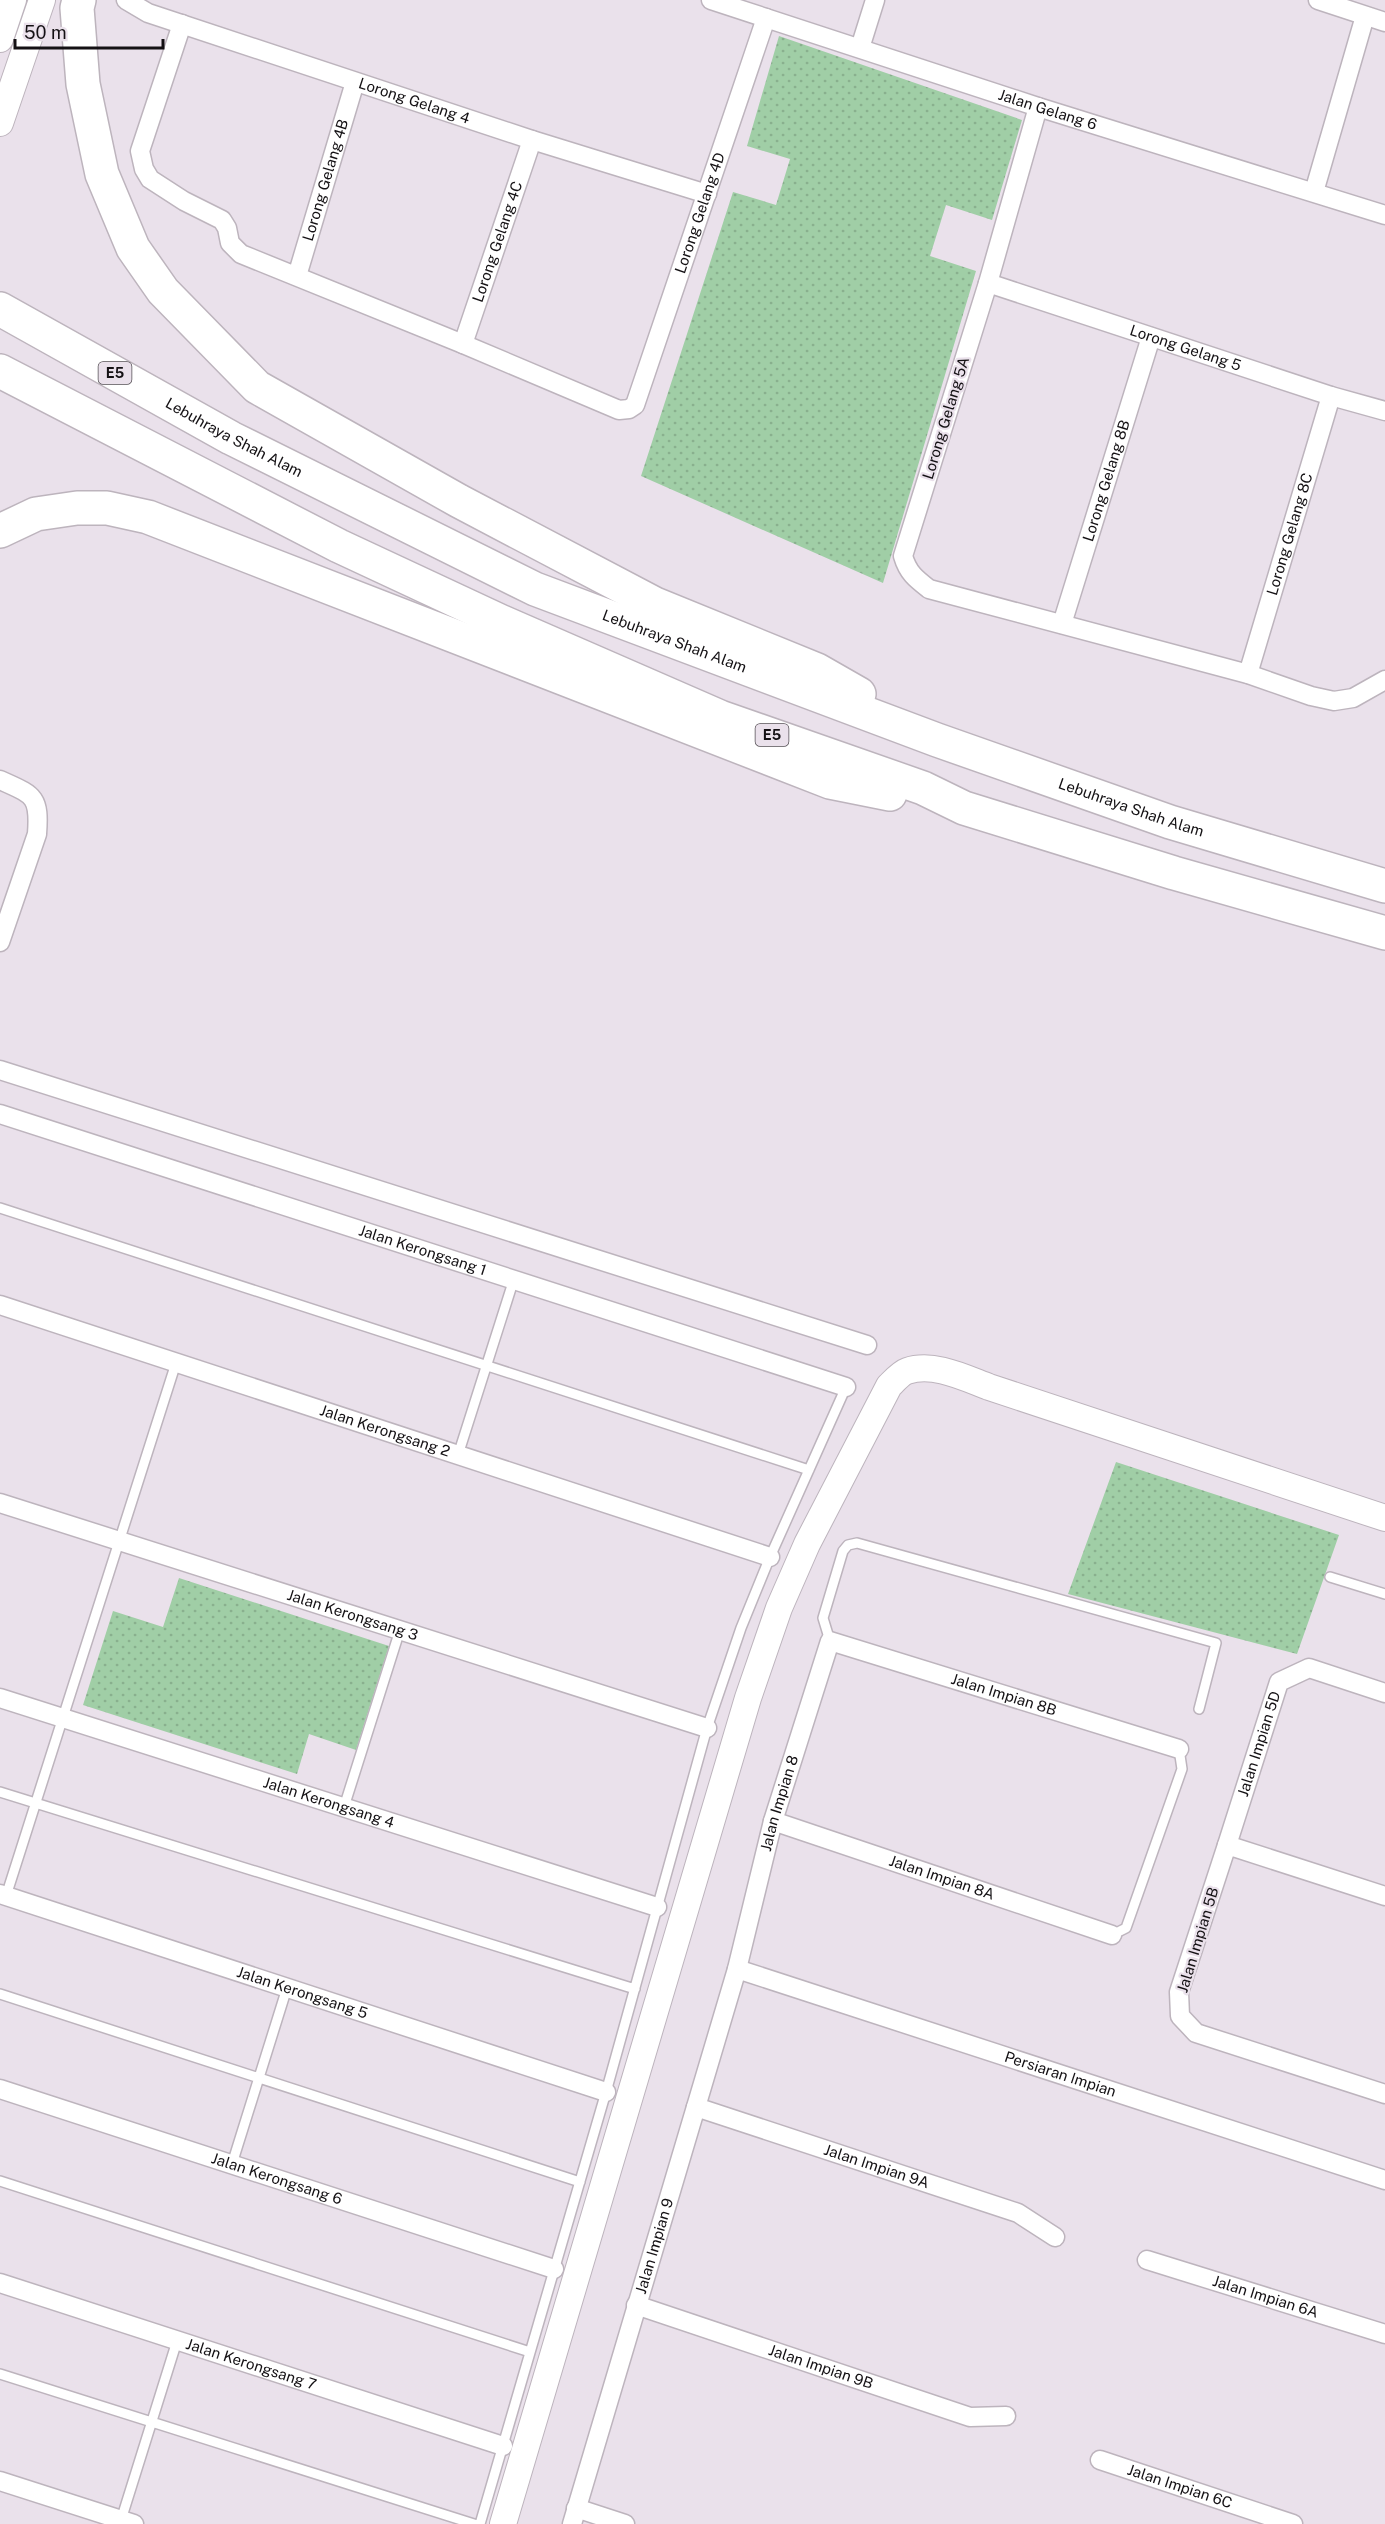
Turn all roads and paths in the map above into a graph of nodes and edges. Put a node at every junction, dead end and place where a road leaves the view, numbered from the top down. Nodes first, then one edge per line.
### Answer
1 (13, 0) edge
2 (42, 0) edge
3 (79, 0) edge
4 (126, 0) edge
5 (711, 0) edge
6 (875, 0) edge
7 (1318, 0) edge
8 (1365, 16) junction
9 (766, 18) junction
10 (1385, 22) edge
11 (182, 24) junction
12 (0, 39) edge
13 (860, 48) junction
14 (355, 82) junction
15 (1038, 107) junction
16 (0, 123) edge
17 (532, 140) junction
18 (1314, 192) junction
19 (707, 194) junction
20 (1385, 215) edge
21 (297, 276) junction
22 (988, 283) junction
23 (0, 309) edge
24 (1151, 337) junction
25 (463, 344) junction
26 (0, 371) edge
27 (1331, 396) junction
28 (1385, 411) edge
29 (0, 531) edge
30 (1062, 624) junction
31 (1248, 674) junction
32 (1385, 680) edge
33 (937, 740) junction
34 (0, 780) edge
35 (964, 808) junction
36 (1170, 822) junction
37 (1385, 865) edge
38 (1385, 886) edge
39 (1385, 933) edge
40 (0, 942) edge
41 (0, 1070) edge
42 (0, 1114) edge
43 (0, 1208) edge
44 (514, 1279) junction
45 (0, 1305) edge
46 (867, 1345) dead end
47 (176, 1363) junction
48 (486, 1366) junction
49 (846, 1387) joint
50 (458, 1455) junction
51 (809, 1470) junction
52 (0, 1503) edge
53 (1385, 1518) edge
54 (119, 1541) junction
55 (770, 1557) junction
56 (1330, 1576) dead end
57 (1385, 1594) edge
58 (400, 1630) junction
59 (830, 1641) junction
60 (1385, 1693) edge
61 (0, 1698) edge
62 (1199, 1709) dead end
63 (63, 1718) junction
64 (707, 1728) junction
65 (1179, 1749) joint
66 (0, 1792) edge
67 (36, 1803) junction
68 (344, 1807) junction
69 (773, 1821) junction
70 (1227, 1845) junction
71 (3, 1895) edge
72 (1385, 1896) edge
73 (657, 1907) junction
74 (1112, 1935) joint
75 (736, 1969) junction
76 (287, 1988) junction
77 (635, 1989) junction
78 (0, 1994) edge
79 (259, 2078) junction
80 (0, 2089) edge
81 (606, 2092) junction
82 (1385, 2094) edge
83 (696, 2107) junction
84 (232, 2164) junction
85 (1385, 2180) edge
86 (0, 2181) edge
87 (580, 2182) junction
88 (1055, 2237) dead end
89 (1147, 2260) dead end
90 (554, 2269) junction
91 (0, 2283) edge
92 (636, 2305) junction
93 (1385, 2334) edge
94 (177, 2341) junction
95 (530, 2352) junction
96 (0, 2374) edge
97 (1006, 2416) dead end
98 (152, 2422) junction
99 (503, 2446) junction
100 (1100, 2460) dead end
101 (0, 2481) edge
102 (574, 2516) edge
103 (128, 2522) edge
104 (474, 2524) edge
105 (480, 2524) edge
106 (503, 2524) edge
107 (625, 2524) edge
108 (1293, 2524) edge

1 - 12 street
2 - 16 street
3 - 33 highway
4 - 11 street, Lorong Gelang 4
5 - 9 street, Jalan Gelang 6
6 - 13 street
7 - 8 street
8 - 10 street
8 - 18 street
9 - 13 street, Jalan Gelang 6
9 - 19 street, Lorong Gelang 4D
11 - 14 street, Lorong Gelang 4
11 - 21 street
13 - 15 street, Jalan Gelang 6
14 - 17 street, Lorong Gelang 4
14 - 21 street, Lorong Gelang 4B
15 - 18 street, Jalan Gelang 6
15 - 22 street, Lorong Gelang 5A
17 - 19 street, Lorong Gelang 4
17 - 25 street, Lorong Gelang 4C
18 - 20 street, Jalan Gelang 6
19 - 25 street, Lorong Gelang 4D
21 - 25 street
22 - 24 street, Lorong Gelang 5
22 - 30 street, Lorong Gelang 5A
23 - 33 highway, Lebuhraya Shah Alam / E5
24 - 27 street, Lorong Gelang 5
24 - 30 street, Lorong Gelang 8B
26 - 35 highway, E5
27 - 28 street, Lorong Gelang 5
27 - 31 street, Lorong Gelang 8C
29 - 35 highway
30 - 31 street, Lorong Gelang 5A
31 - 32 street, Lorong Gelang 5A
33 - 36 highway, Lebuhraya Shah Alam / E5
34 - 40 street
35 - 39 highway, E5
36 - 37 highway
36 - 38 highway, Lebuhraya Shah Alam / E5
41 - 46 street
42 - 44 street, Jalan Kerongsang 1
43 - 48 lane
44 - 48 lane
44 - 49 street, Jalan Kerongsang 1
45 - 47 street, Jalan Kerongsang 2
47 - 50 street, Jalan Kerongsang 2
47 - 54 lane
48 - 50 lane
48 - 51 lane
49 - 51 lane
50 - 55 street, Jalan Kerongsang 2
51 - 55 lane
52 - 54 street, Jalan Kerongsang 3
53 - 106 street
54 - 58 street, Jalan Kerongsang 3
54 - 63 lane
55 - 64 lane
56 - 57 lane
58 - 64 street, Jalan Kerongsang 3
58 - 68 lane
59 - 62 lane
59 - 65 street, Jalan Impian 8B
59 - 69 street, Jalan Impian 8
60 - 70 street, Jalan Impian 5D
61 - 63 street, Jalan Kerongsang 4
63 - 67 lane
63 - 68 street, Jalan Kerongsang 4
64 - 73 lane
65 - 74 lane
66 - 67 lane
67 - 71 lane
67 - 77 lane
68 - 73 street, Jalan Kerongsang 4
69 - 74 street, Jalan Impian 8A
69 - 75 street, Jalan Impian 8
70 - 72 street
70 - 82 street, Jalan Impian 5B
71 - 76 street, Jalan Kerongsang 5
73 - 77 lane
75 - 83 street, Jalan Impian 9
75 - 85 street, Persiaran Impian
76 - 79 lane
76 - 81 street, Jalan Kerongsang 5
77 - 81 lane
78 - 79 lane
79 - 84 lane
79 - 87 lane
80 - 84 street, Jalan Kerongsang 6
81 - 87 lane
83 - 88 street, Jalan Impian 9A
83 - 92 street, Jalan Impian 9
84 - 90 street, Jalan Kerongsang 6
86 - 95 lane
87 - 90 lane
89 - 93 street, Jalan Impian 6A
90 - 95 lane
91 - 94 street, Jalan Kerongsang 7
92 - 97 street, Jalan Impian 9B
92 - 102 street, Jalan Impian 9
94 - 98 lane
94 - 99 street, Jalan Kerongsang 7
95 - 99 lane
96 - 98 lane
98 - 103 lane
98 - 104 lane
99 - 105 lane
100 - 108 street, Jalan Impian 6C
101 - 103 street
102 - 107 street

